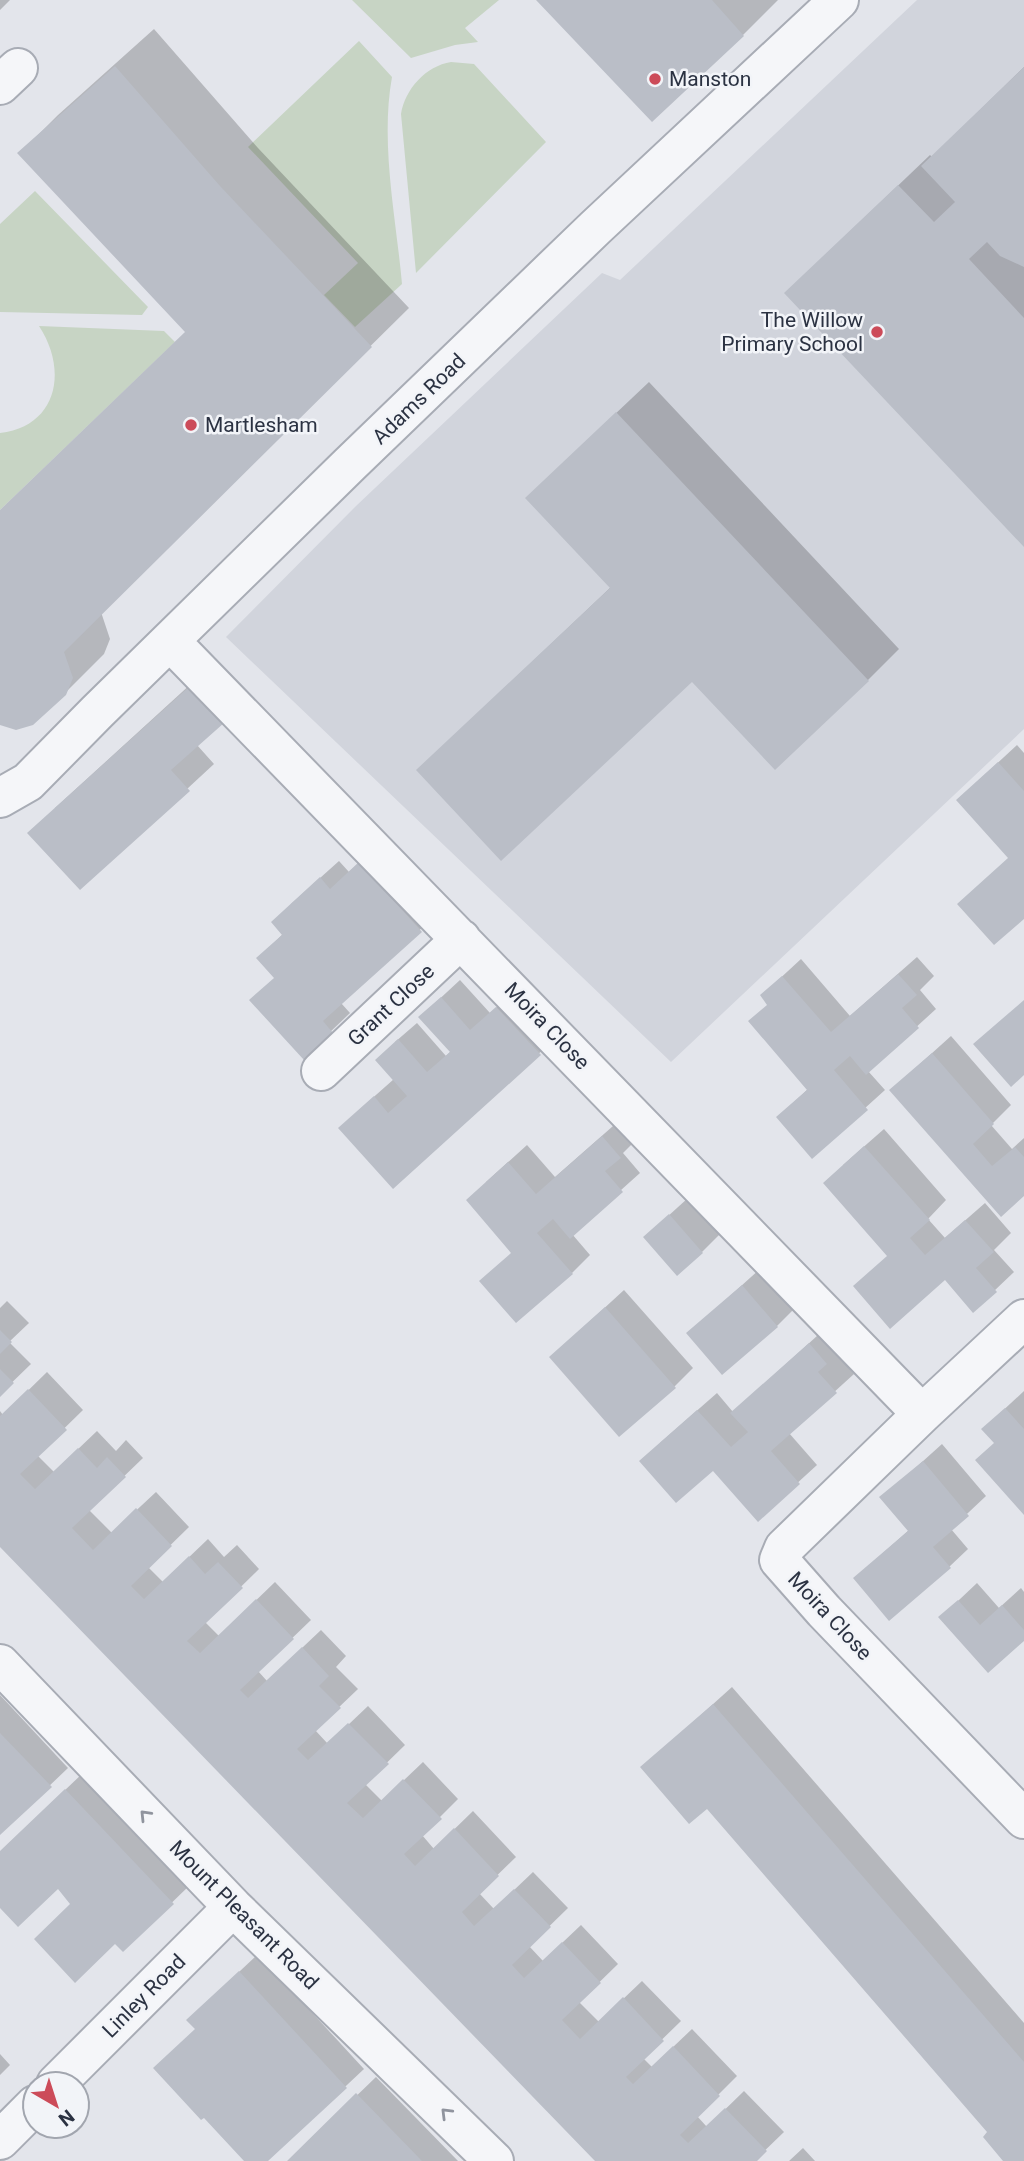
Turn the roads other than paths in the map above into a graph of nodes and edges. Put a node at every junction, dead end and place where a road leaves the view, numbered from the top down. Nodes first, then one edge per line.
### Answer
1 (839, 0) edge
2 (170, 641) junction
3 (0, 798) edge
4 (461, 939) junction
5 (321, 1071) dead end
6 (1024, 1319) edge
7 (922, 1414) junction
8 (0, 1664) edge
9 (1024, 1819) edge
10 (233, 1907) junction
11 (70, 2070) edge
12 (21, 2119) edge
13 (0, 2140) edge
14 (494, 2161) edge

1 - 2 street, Adams Road
2 - 3 street, Adams Road
2 - 4 street, Moira Close
4 - 5 street, Grant Close
4 - 7 street, Moira Close
6 - 7 street, Moira Close
7 - 9 street, Moira Close
10 -> 8 street, Mount Pleasant Road
10 - 11 street, Linley Road
14 -> 10 street, Mount Pleasant Road
12 - 13 street

